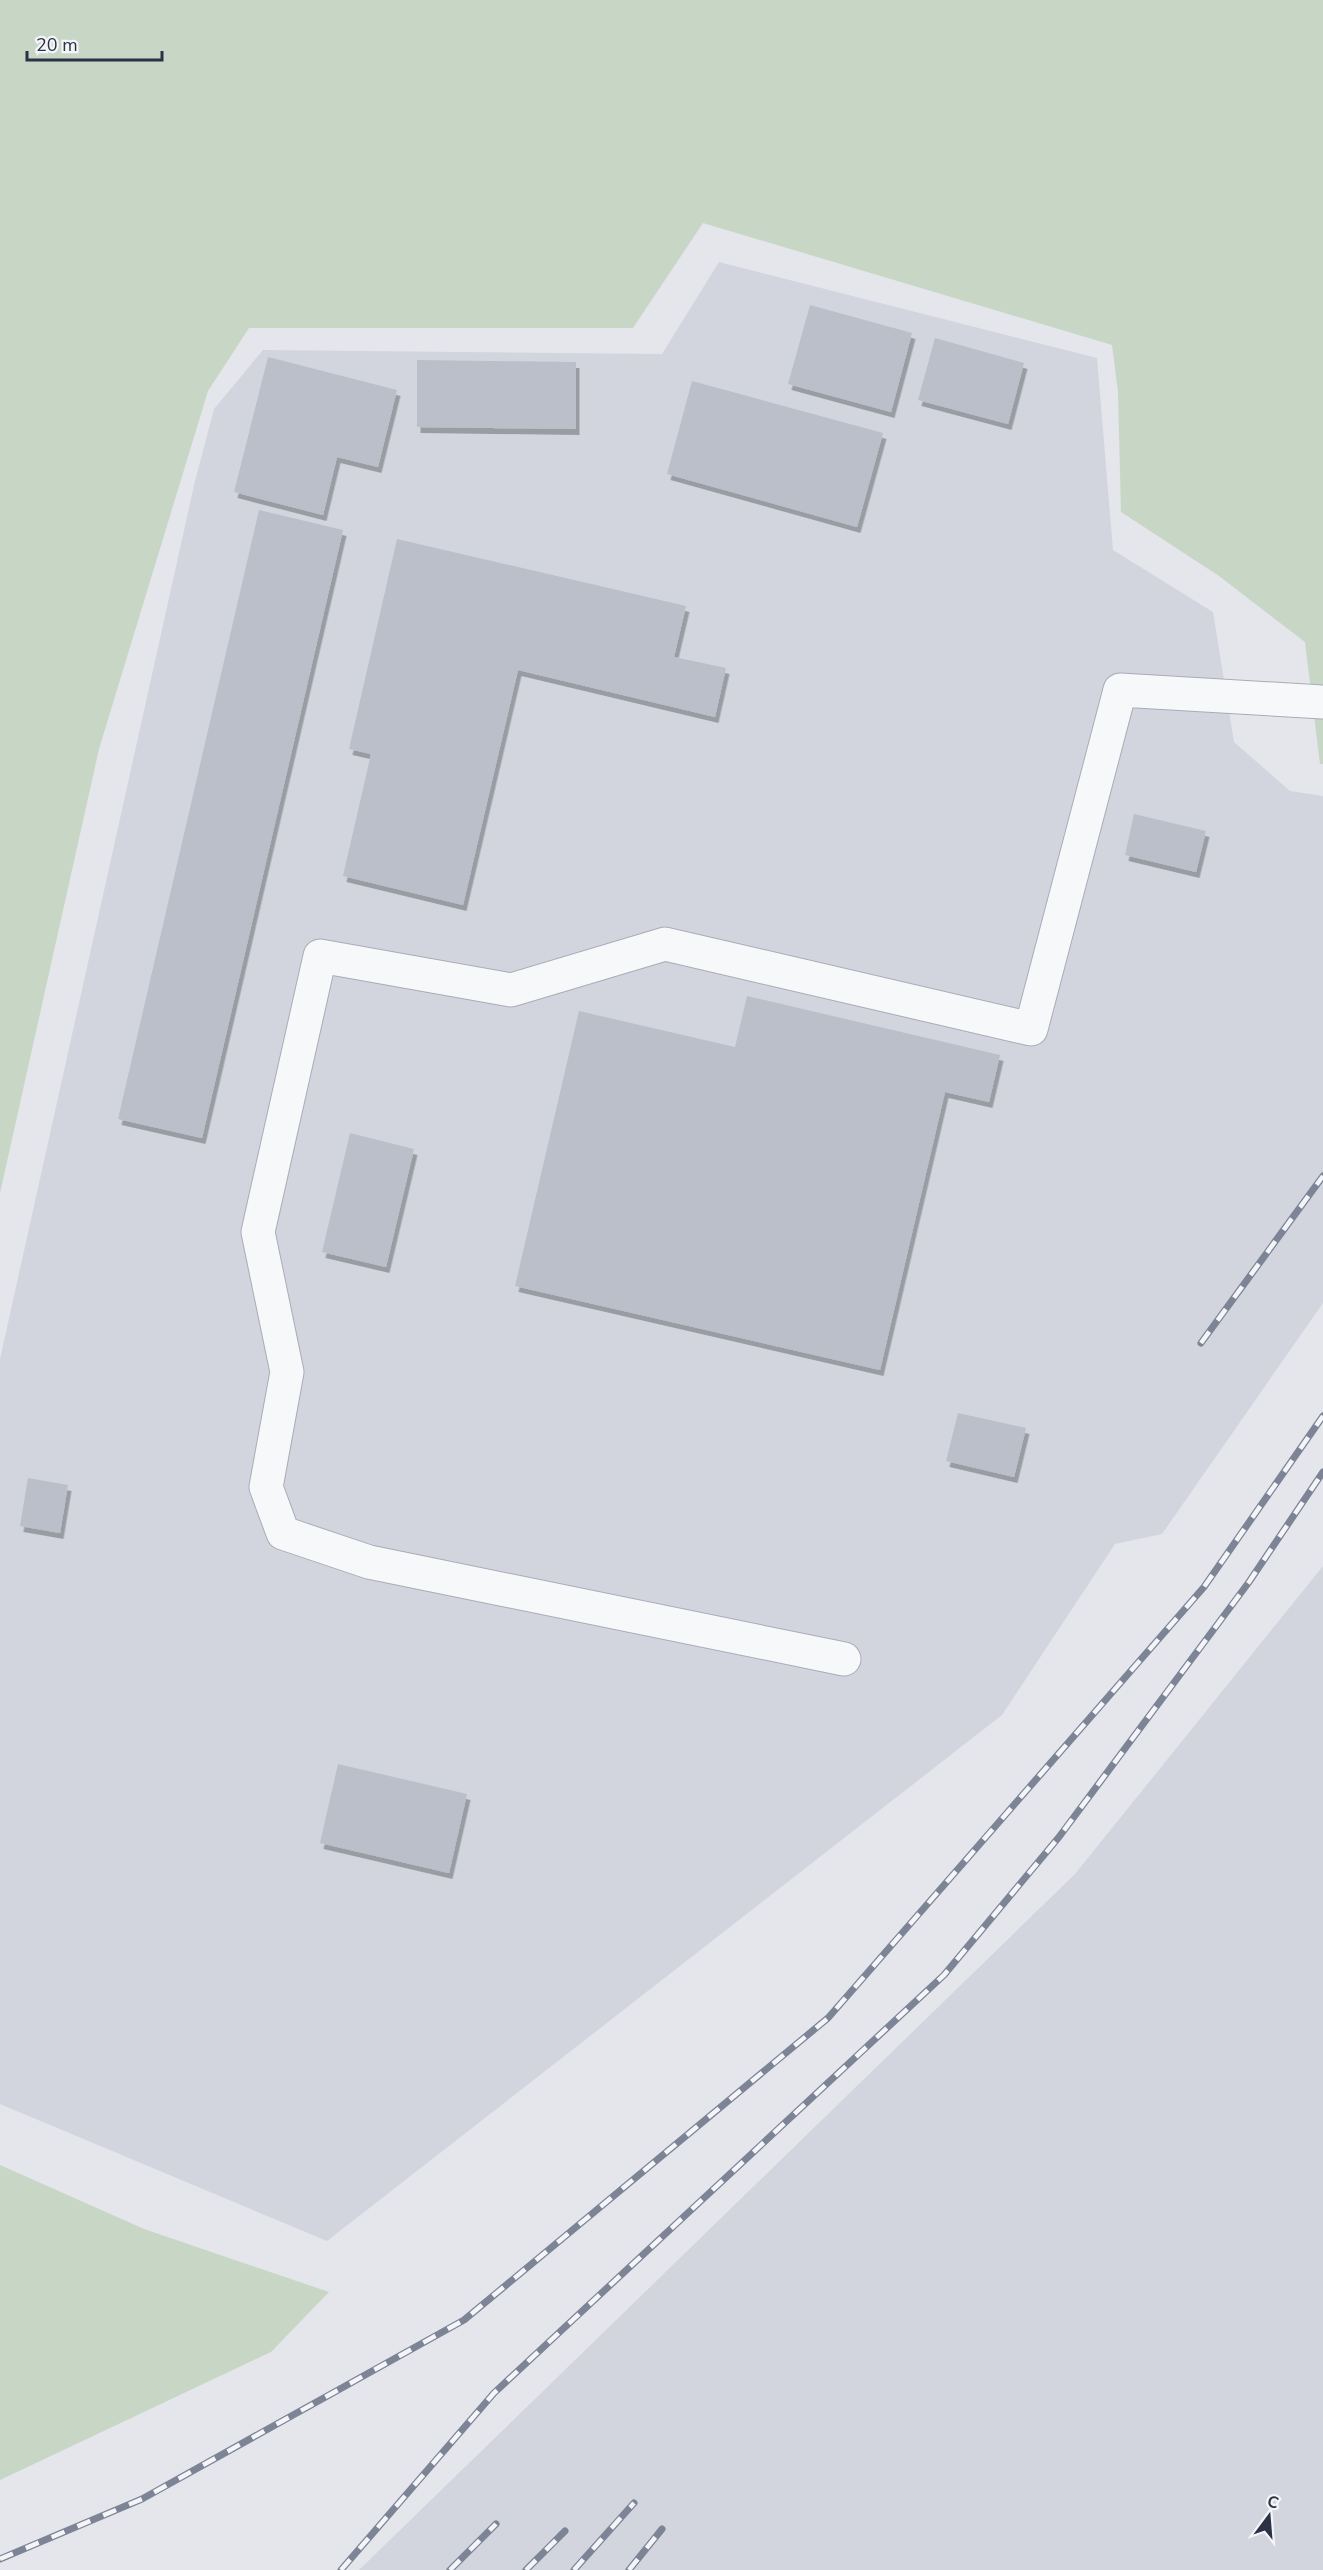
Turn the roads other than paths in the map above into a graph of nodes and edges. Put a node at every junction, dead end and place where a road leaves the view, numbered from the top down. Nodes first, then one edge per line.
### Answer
1 (1323, 702) edge
2 (844, 1659) dead end

1 - 2 lane

